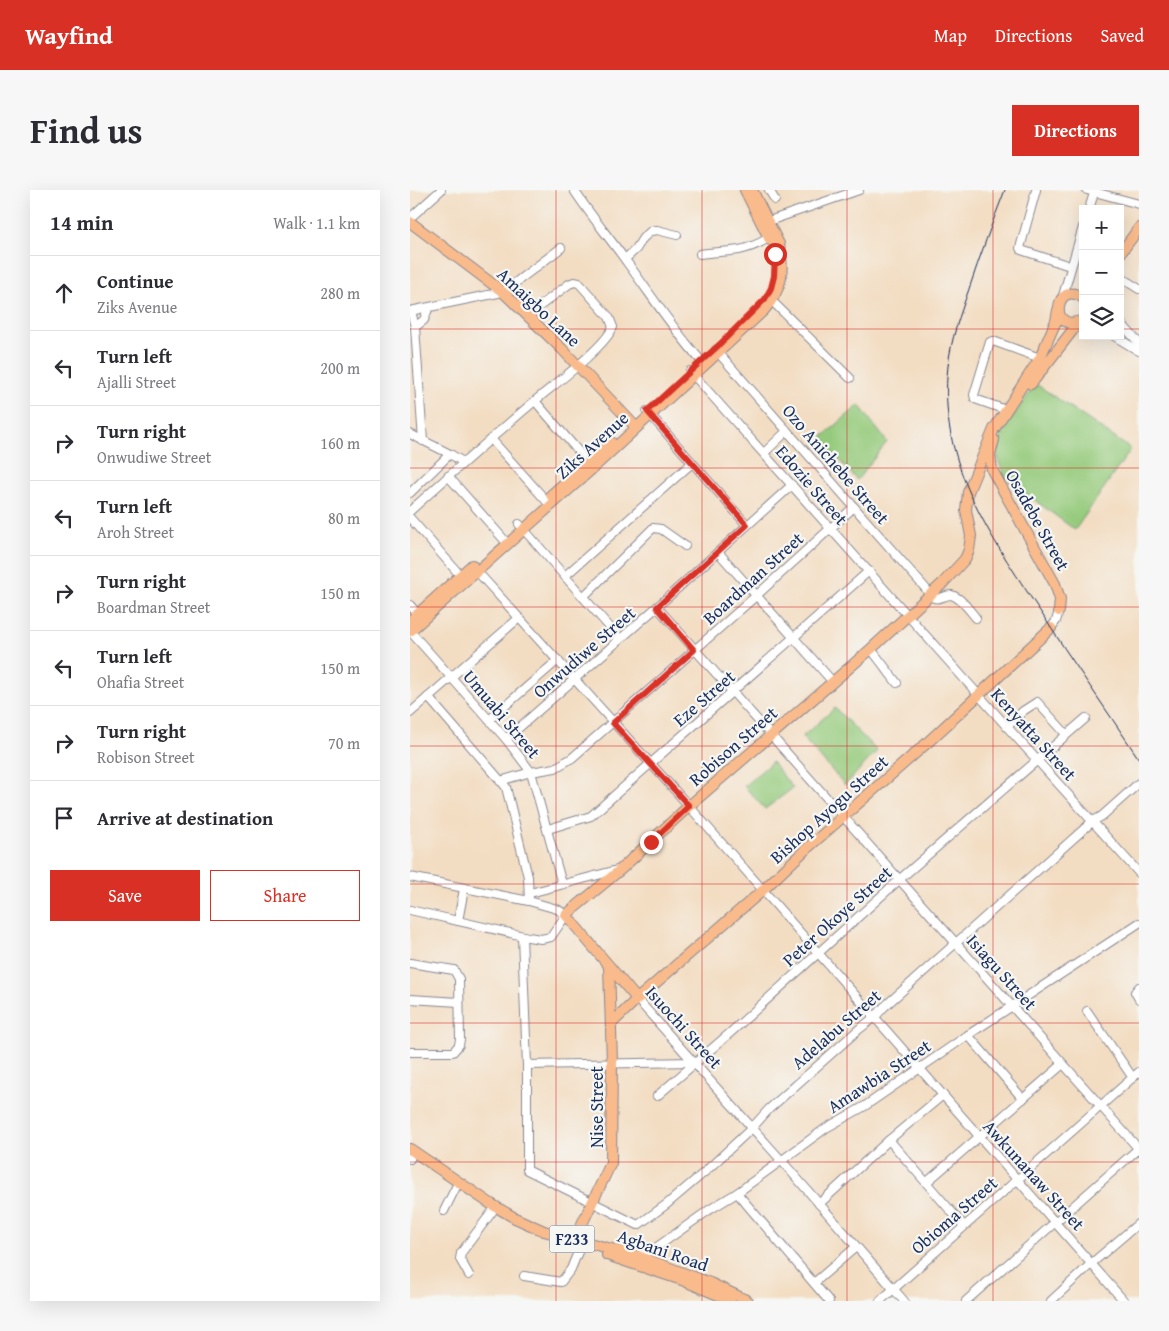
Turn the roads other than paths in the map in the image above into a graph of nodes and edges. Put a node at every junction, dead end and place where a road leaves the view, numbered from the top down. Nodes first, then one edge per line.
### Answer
1 (441, 190) edge
2 (574, 190) edge
3 (745, 190) edge
4 (752, 190) edge
5 (769, 190) edge
6 (859, 190) edge
7 (1036, 190) edge
8 (1092, 191) edge
9 (775, 200) dead end
10 (1139, 204) edge
11 (1090, 205) edge
12 (410, 218) edge
13 (410, 222) edge
14 (765, 222) junction
15 (1139, 228) edge
16 (676, 234) dead end
17 (769, 238) junction
18 (1079, 239) edge
19 (561, 248) dead end
20 (1123, 250) edge
21 (700, 254) dead end
22 (625, 259) junction
23 (1070, 266) junction
24 (1124, 280) edge
25 (1139, 289) edge
26 (503, 292) junction
27 (1079, 296) edge
28 (1062, 299) junction
29 (772, 301) junction
30 (428, 309) junction
31 (1058, 310) junction
32 (410, 311) edge
33 (528, 315) junction
34 (1079, 321) edge
35 (1079, 323) edge
36 (1124, 326) edge
37 (415, 327) junction
38 (1121, 340) edge
39 (1139, 343) edge
40 (717, 351) junction
41 (1139, 351) edge
42 (1040, 358) junction
43 (703, 363) junction
44 (578, 365) junction
45 (692, 373) junction
46 (850, 378) dead end
47 (535, 401) junction
48 (1006, 410) junction
49 (649, 413) junction
50 (635, 426) junction
51 (788, 432) junction
52 (410, 434) edge
53 (491, 439) junction
54 (423, 441) junction
55 (764, 453) junction
56 (450, 454) junction
57 (986, 457) junction
58 (463, 462) junction
59 (692, 463) junction
60 (590, 465) junction
61 (448, 476) junction
62 (792, 485) junction
63 (410, 493) edge
64 (548, 503) junction
65 (854, 507) junction
66 (410, 511) edge
67 (410, 518) edge
68 (747, 525) junction
69 (521, 526) junction
70 (831, 529) junction
71 (505, 541) junction
72 (685, 546) dead end
73 (718, 552) junction
74 (474, 568) junction
75 (869, 571) junction
76 (460, 575) junction
77 (565, 576) junction
78 (930, 594) junction
79 (757, 595) junction
80 (583, 597) junction
81 (410, 605) edge
82 (657, 607) junction
83 (1059, 611) joint
84 (908, 615) junction
85 (417, 618) edge
86 (519, 618) junction
87 (976, 618) dead end
88 (1051, 628) joint
89 (410, 631) edge
90 (794, 638) junction
91 (620, 639) junction
92 (871, 649) junction
93 (694, 650) junction
94 (558, 660) junction
95 (451, 677) junction
96 (575, 680) junction
97 (832, 681) junction
98 (897, 683) dead end
99 (732, 693) junction
100 (979, 695) junction
101 (428, 697) junction
102 (410, 713) edge
103 (1086, 718) dead end
104 (489, 720) junction
105 (613, 723) junction
106 (1007, 727) junction
107 (1066, 734) junction
108 (772, 735) junction
109 (506, 740) junction
110 (1037, 760) junction
111 (651, 764) junction
112 (531, 772) junction
113 (500, 781) junction
114 (1139, 782) edge
115 (689, 806) junction
116 (843, 817) junction
117 (1093, 821) junction
118 (548, 829) junction
119 (620, 870) junction
120 (1139, 873) edge
121 (410, 877) edge
122 (900, 879) junction
123 (562, 884) junction
124 (464, 889) junction
125 (762, 890) junction
126 (530, 897) junction
127 (410, 910) edge
128 (566, 915) junction
129 (458, 921) junction
130 (1139, 923) edge
131 (522, 936) junction
132 (956, 944) junction
133 (818, 954) junction
134 (410, 963) edge
135 (609, 966) junction
136 (1139, 987) edge
137 (637, 999) junction
138 (1139, 999) edge
139 (410, 1000) edge
140 (459, 1002) junction
141 (1013, 1006) junction
142 (1087, 1011) dead end
143 (875, 1017) junction
144 (612, 1024) junction
145 (968, 1035) junction
146 (410, 1052) edge
147 (612, 1062) junction
148 (694, 1063) junction
149 (1063, 1064) junction
150 (527, 1065) junction
151 (921, 1068) junction
152 (1136, 1075) edge
153 (943, 1095) junction
154 (657, 1096) dead end
155 (1023, 1099) junction
156 (1101, 1105) junction
157 (752, 1128) junction
158 (980, 1136) junction
159 (889, 1140) junction
160 (1139, 1148) edge
161 (410, 1154) edge
162 (781, 1160) junction
163 (1017, 1180) junction
164 (927, 1182) junction
165 (456, 1187) junction
166 (737, 1193) junction
167 (592, 1202) junction
168 (818, 1204) junction
169 (444, 1211) dead end
170 (492, 1212) junction
171 (1055, 1221) junction
172 (1139, 1223) edge
173 (964, 1226) junction
174 (576, 1244) junction
175 (856, 1247) junction
176 (634, 1259) junction
177 (1092, 1263) junction
178 (469, 1275) dead end
179 (524, 1276) dead end
180 (814, 1283) junction
181 (893, 1289) junction
182 (732, 1301) edge
183 (748, 1301) edge
184 (829, 1301) edge
185 (880, 1301) edge
186 (904, 1301) edge
187 (966, 1301) edge
188 (1051, 1301) edge
189 (1124, 1301) edge

1 - 12 street
2 - 22 street
3 - 14 main road, Ziks Avenue
4 - 14 main road, Ziks Avenue
5 - 9 street
6 - 14 street
7 - 23 street
8 - 10 street
8 - 11 street
13 - 26 main road, Amaigbo Lane
14 - 17 main road, Ziks Avenue
14 - 29 main road, Ziks Avenue
15 - 20 main road
16 - 22 street
17 - 21 street
17 - 40 main road, Ziks Avenue
18 - 23 street
19 - 26 street
22 - 43 street
23 - 28 street
24 - 25 street
26 - 30 street
26 - 33 main road, Amaigbo Lane
27 - 28 main road
28 - 31 main road, Osadebe Street
29 - 40 main road, Ziks Avenue
29 - 46 street
30 - 32 street
30 - 37 street
31 - 34 main road
31 - 42 main road, Osadebe Street
32 - 37 street
33 - 44 main road, Amaigbo Lane
33 - 44 street
35 - 57 main road, Osadebe Street
36 - 39 street
37 - 54 street
38 - 41 street
40 - 43 main road, Ziks Avenue
40 - 51 street, Ozo Anichebe Street
42 - 48 main road, Osadebe Street
42 - 48 street
43 - 45 main road, Ziks Avenue
44 - 47 street
44 - 50 main road, Amaigbo Lane
45 - 49 main road, Ziks Avenue
45 - 55 street, Edozie Street
47 - 53 street
47 - 60 street
48 - 57 main road, Osadebe Street
49 - 50 main road, Ziks Avenue
49 - 59 street
50 - 60 main road, Ziks Avenue
51 - 55 street
51 - 65 street, Ozo Anichebe Street
52 - 54 street
53 - 58 street
53 - 64 street
54 - 56 street
55 - 62 street, Edozie Street
56 - 58 street
56 - 63 street
57 - 78 main road, Osadebe Street
57 - 83 main road, Osadebe Street
58 - 61 street
59 - 68 street
59 - 77 street
60 - 64 main road, Ziks Avenue
61 - 66 street
61 - 71 street
62 - 68 street, Onwudiwe Street
62 - 70 street, Edozie Street
64 - 69 main road, Ziks Avenue
65 - 70 street, Boardman Street
65 - 78 street, Ozo Anichebe Street
67 - 76 street
68 - 73 street, Onwudiwe Street
69 - 71 main road, Ziks Avenue
69 - 77 street
70 - 75 street, Edozie Street
70 - 79 street, Boardman Street
71 - 74 main road, Ziks Avenue
72 - 80 street
73 - 79 street
73 - 82 street, Onwudiwe Street
74 - 76 main road, Ziks Avenue
74 - 85 main road, Ziks Avenue
74 - 86 street, Awkunanaw Street
75 - 84 street, Edozie Street
75 - 90 street, Eze Street
76 - 85 main road, Ziks Avenue
77 - 80 street
78 - 84 main road, Robison Street
78 - 87 street
79 - 90 street
79 - 93 street, Boardman Street
80 - 91 street
81 - 85 street
82 - 91 street, Onwudiwe Street
82 - 93 street, Isiagu Street
83 - 88 street, Bishop Ayogu Street
84 - 92 main road, Robison Street
84 - 100 street, Kenyatta Street
85 - 89 main road, Ziks Avenue
86 - 94 street, Awkunanaw Street
86 - 95 street
88 - 100 main road, Bishop Ayogu Street
89 - 95 street, Umuabi Street
90 - 97 street
90 - 99 street, Eze Street
91 - 96 street, Onwudiwe Street
92 - 97 main road, Robison Street
92 - 98 street
93 - 99 street, Isiagu Street
93 - 105 street, Boardman Street
94 - 96 street, Awkunanaw Street
94 - 104 street
95 - 101 street
95 - 104 street, Umuabi Street
96 - 105 street, Awkunanaw Street
96 - 109 street, Onwudiwe Street
97 - 108 main road, Robison Street
99 - 108 street, Isiagu Street
99 - 111 street, Eze Street
100 - 106 street, Kenyatta Street
100 - 116 main road, Bishop Ayogu Street
101 - 102 street
101 - 113 street
103 - 107 street, Peter Okoye Street
104 - 109 street, Umuabi Street
105 - 111 street, Awkunanaw Street
105 - 112 street, Boardman Street
106 - 107 street
106 - 110 street, Kenyatta Street
107 - 110 street, Peter Okoye Street
108 - 115 main road, Robison Street
108 - 116 street, Isiagu Street
109 - 112 street, Umuabi Street
110 - 117 street, Kenyatta Street
110 - 122 street, Peter Okoye Street
111 - 115 street, Awkunanaw Street
111 - 118 street, Eze Street
112 - 113 street, Boardman Street
112 - 118 street, Umuabi Street
113 - 126 street
114 - 117 street, Adelabu Street
115 - 119 main road, Robison Street
115 - 125 street, Awkunanaw Street
116 - 122 street, Isiagu Street
116 - 125 main road, Bishop Ayogu Street
117 - 120 street, Kenyatta Street
117 - 132 street, Adelabu Street
118 - 123 street, Umuabi Street
119 - 123 street
119 - 128 main road, Robison Street
121 - 124 street
122 - 132 street, Isiagu Street
122 - 133 street, Peter Okoye Street
123 - 126 street
124 - 126 street
124 - 129 street
125 - 133 street, Awkunanaw Street
125 - 137 main road, Bishop Ayogu Street
126 - 128 street
127 - 129 street
128 - 131 street
128 - 135 main road, Isuochi Street
129 - 131 street
130 - 141 street, Amawbia Street
131 - 150 street
132 - 141 street, Isiagu Street
132 - 143 street, Adelabu Street
133 - 143 street, Awkunanaw Street
133 - 148 street, Peter Okoye Street
134 - 140 street
135 - 137 main road, Isuochi Street
135 - 144 main road, Nise Street
136 - 138 street
137 - 144 main road, Bishop Ayogu Street
137 - 148 street, Isuochi Street
139 - 140 street
140 - 146 street
141 - 145 street, Amawbia Street
141 - 149 street, Isiagu Street
142 - 152 street
143 - 151 street, Awkunanaw Street
143 - 157 street, Adelabu Street
144 - 147 main road, Nise Street
145 - 151 street, Amawbia Street
145 - 155 street
147 - 148 street
147 - 150 street
147 - 167 main road, Nise Street
148 - 154 street, Peter Okoye Street
148 - 157 street, Isuochi Street
149 - 155 street
149 - 156 street, Isiagu Street
150 - 167 street
151 - 153 street, Awkunanaw Street
151 - 162 street, Amawbia Street
152 - 156 street, Obioma Street
153 - 158 street, Awkunanaw Street
153 - 159 street
155 - 158 street
156 - 160 street, Isiagu Street
156 - 163 street, Obioma Street
157 - 162 street, Isuochi Street
157 - 167 street, Adelabu Street
158 - 163 street, Awkunanaw Street
158 - 164 street
159 - 164 street
159 - 168 street
160 - 171 street
161 - 165 main road, Agbani Road / F233
161 - 174 main road, Agbani Road / F233
162 - 166 street, Amawbia Street
162 - 168 street, Isuochi Street
163 - 171 street, Awkunanaw Street
163 - 173 street, Obioma Street
164 - 173 street
165 - 169 street
165 - 170 main road, Agbani Road / F233
166 - 176 street, Amawbia Street
166 - 180 street
167 - 174 main road, Nise Street
168 - 175 street, Isuochi Street
170 - 174 main road, Agbani Road / F233
170 - 178 street
171 - 177 street, Awkunanaw Street
171 - 187 street
172 - 177 street
173 - 181 street, Obioma Street
174 - 176 main road, Agbani Road / F233
174 - 179 street
175 - 180 street
175 - 181 street, Isuochi Street
176 - 182 main road, Agbani Road / F233
176 - 183 main road, Agbani Road / F233
177 - 188 street
177 - 189 street, Awkunanaw Street
180 - 184 street
181 - 185 street, Obioma Street
181 - 186 street, Isuochi Street

